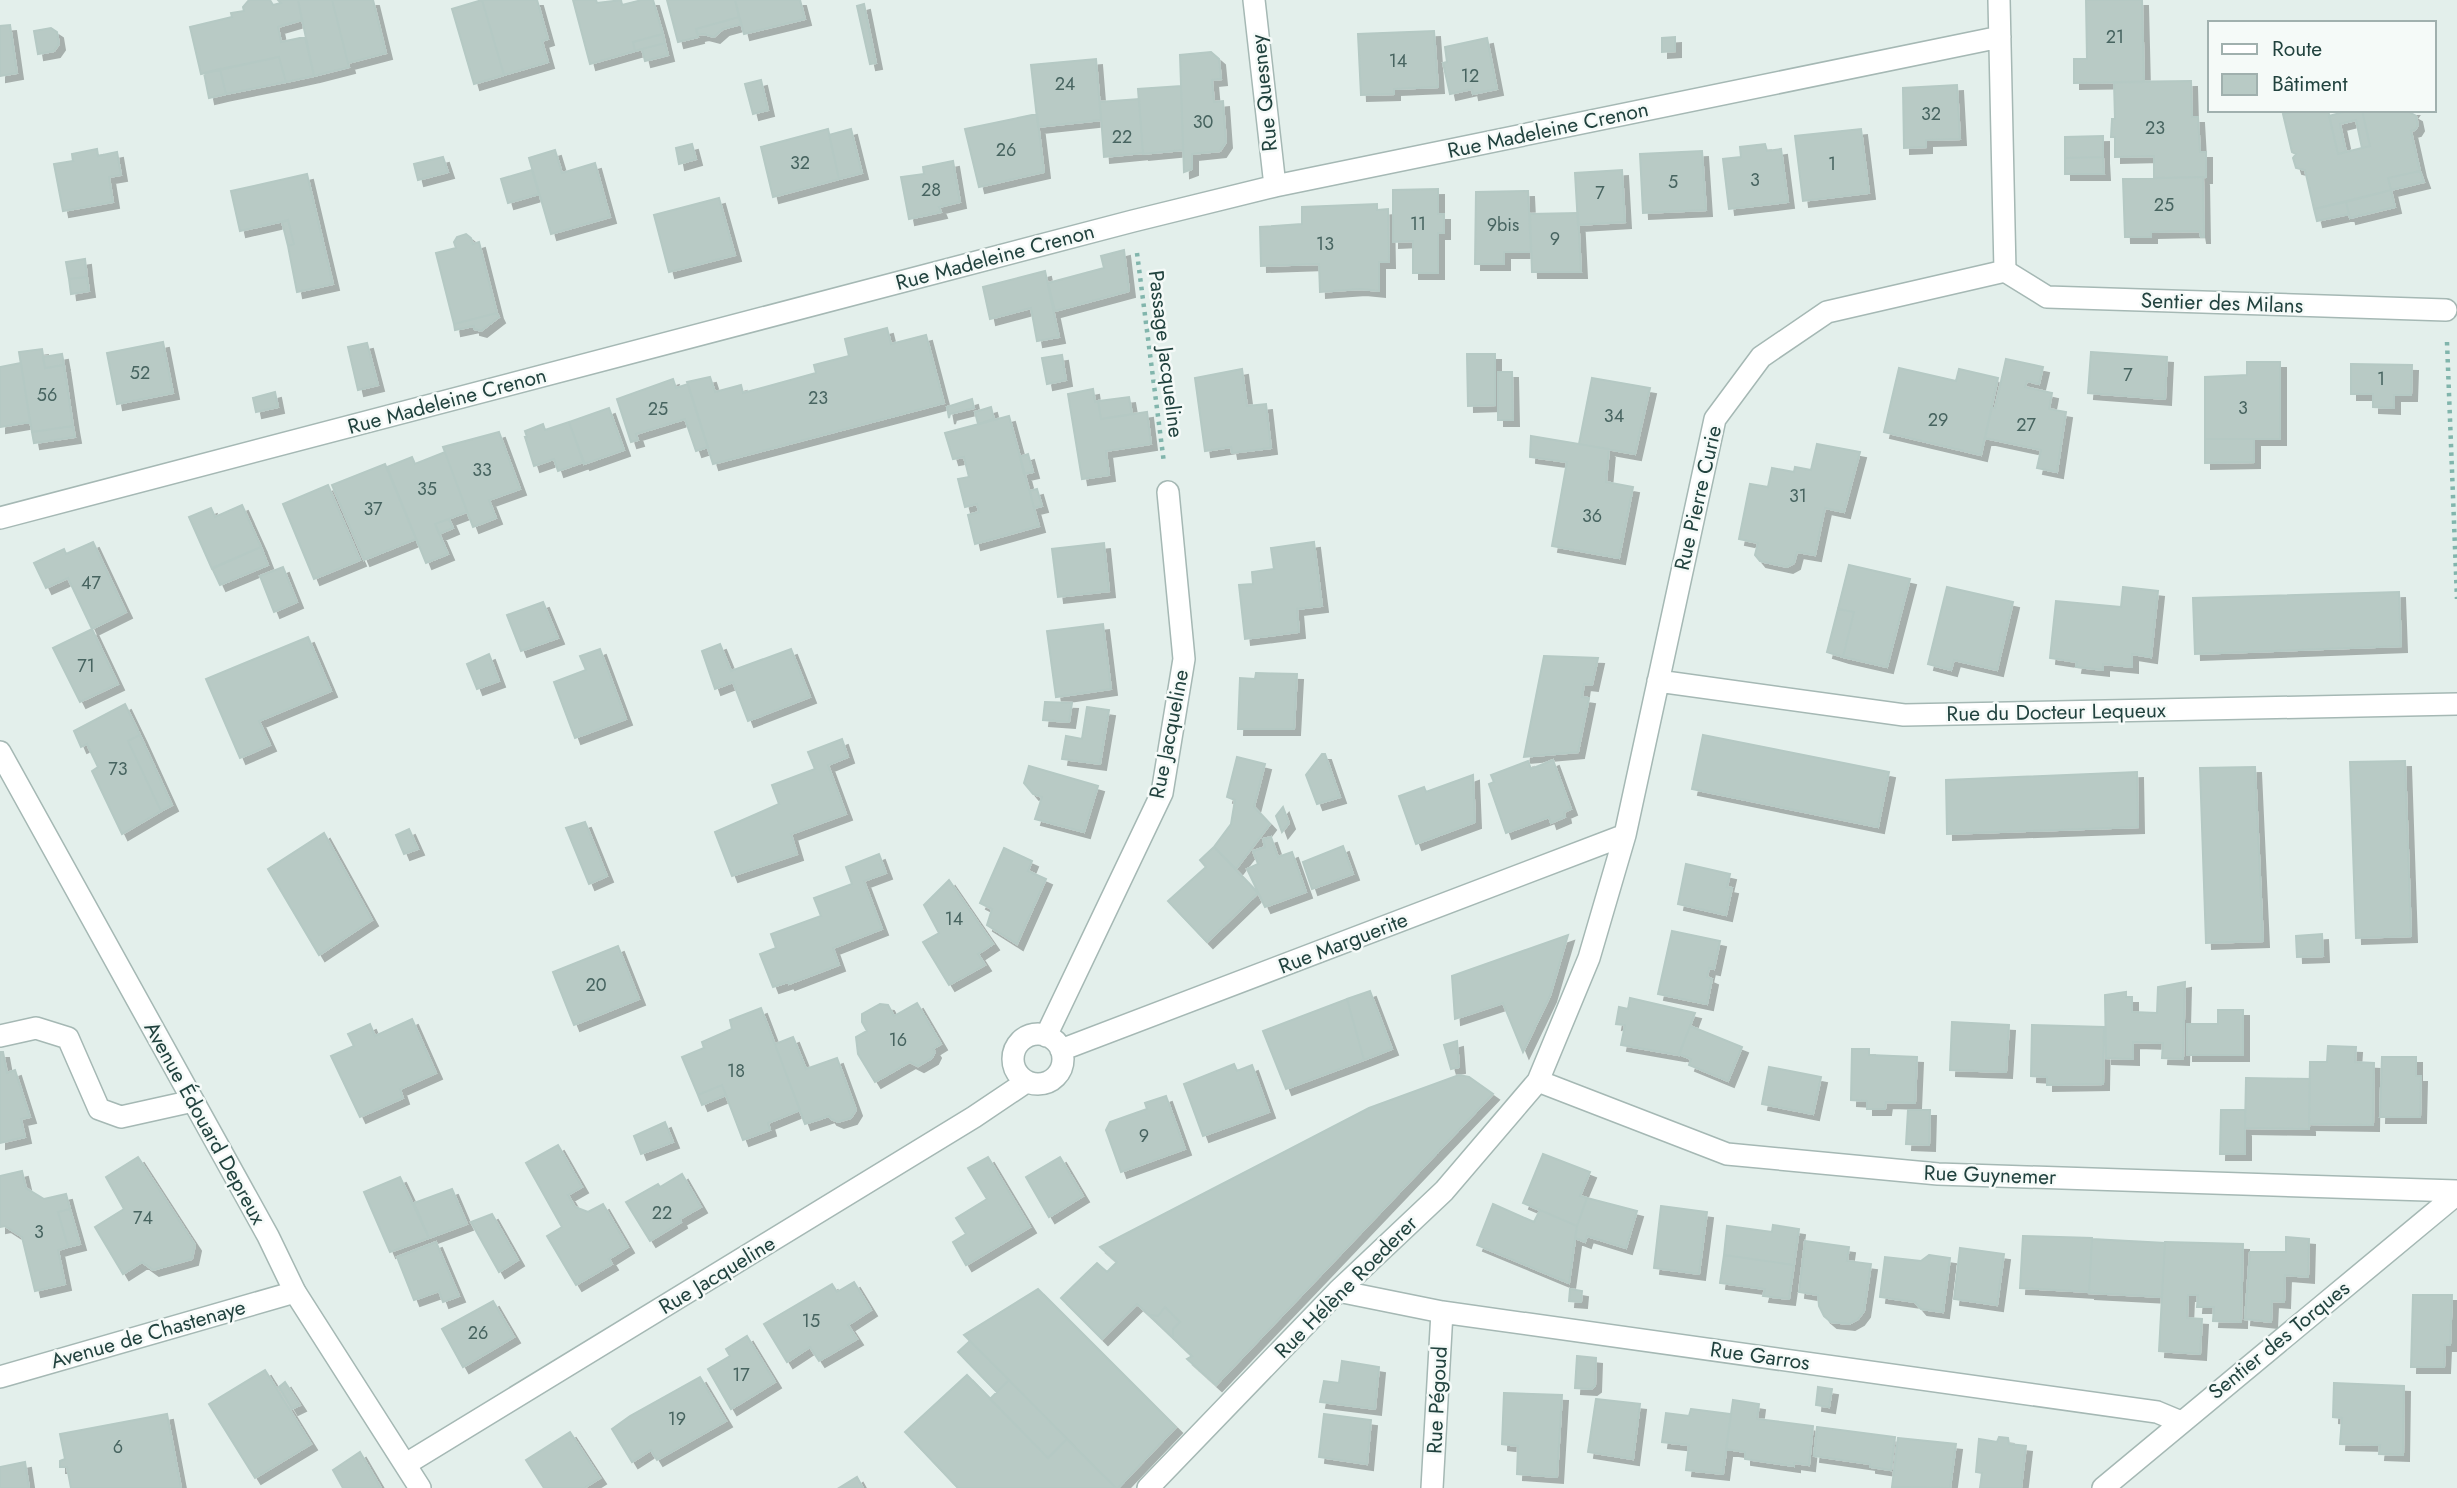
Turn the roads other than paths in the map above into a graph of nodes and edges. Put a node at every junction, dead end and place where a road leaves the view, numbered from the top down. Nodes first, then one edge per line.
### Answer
1 (1254, 0) edge
2 (1999, 0) edge
3 (2000, 37) junction
4 (1275, 186) junction
5 (2004, 271) junction
6 (2446, 310) road end
7 (1168, 492) road end
8 (0, 518) edge
9 (1658, 681) junction
10 (2457, 704) edge
11 (0, 752) edge
12 (1625, 835) junction
13 (0, 1036) edge
14 (1054, 1043) junction
15 (1538, 1081) junction
16 (1026, 1082) junction
17 (193, 1101) junction
18 (2457, 1193) edge
19 (1338, 1291) junction
20 (295, 1292) junction
21 (1442, 1312) junction
22 (0, 1377) edge
23 (2181, 1422) junction
24 (405, 1464) junction
25 (420, 1488) edge
26 (1148, 1488) edge
27 (1432, 1488) edge
28 (2103, 1488) edge

1 - 4 street, Rue Quesney
2 - 3 street
3 - 4 street, Rue Madeleine Crenon
3 - 5 street
4 - 8 street, Rue Madeleine Crenon
5 - 6 street, Sentier des Milans
5 - 9 street, Rue Pierre Curie
7 - 14 street, Rue Jacqueline
9 - 10 street, Rue du Docteur Lequeux
9 - 12 street, Rue Pierre Curie
11 - 17 street, Avenue Édouard Depreux
12 - 14 street, Rue Marguerite
12 - 15 street, Rue Pierre Curie
13 - 17 street
14 - 16 street
14 - 16 street
15 - 18 street, Rue Guynemer
15 - 19 street, Rue Hélène Roederer
16 - 24 street, Rue Jacqueline
17 - 20 street, Avenue Édouard Depreux
18 - 23 street, Sentier des Torques
19 - 21 street, Rue Garros
19 - 26 street, Rue Hélène Roederer
20 - 22 street, Avenue de Chastenaye
20 - 24 street, Avenue Édouard Depreux
21 - 23 street, Rue Garros
21 - 27 street, Rue Pégoud
23 - 28 street, Sentier des Torques
24 - 25 street, Avenue Édouard Depreux

